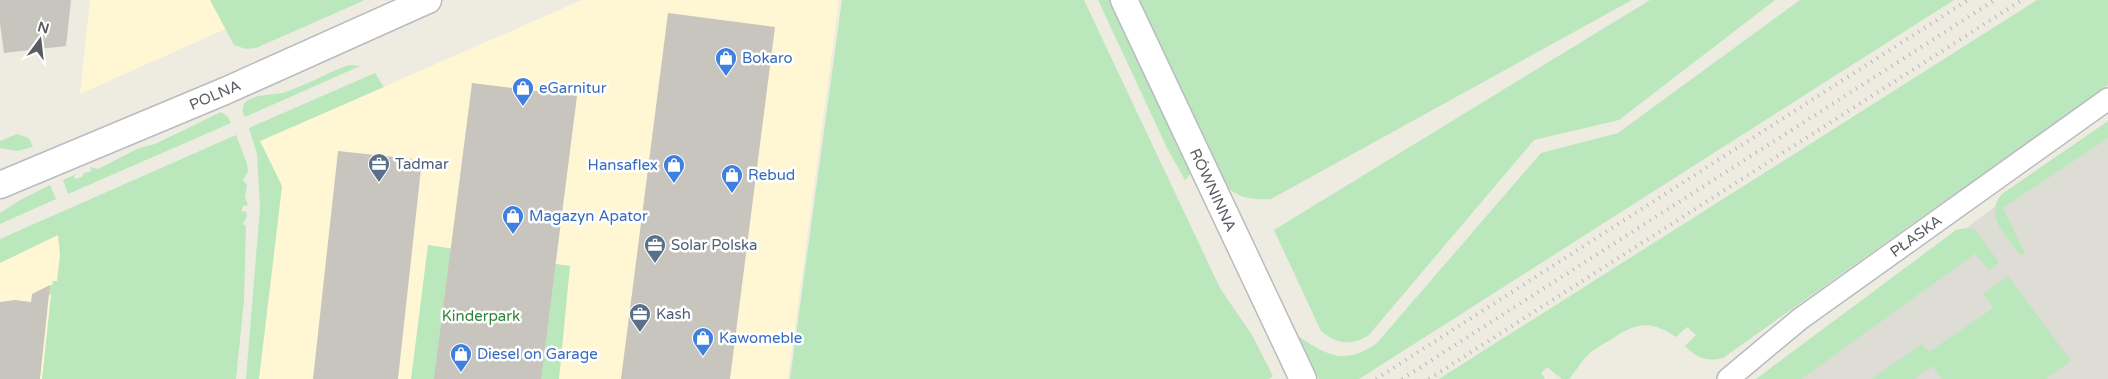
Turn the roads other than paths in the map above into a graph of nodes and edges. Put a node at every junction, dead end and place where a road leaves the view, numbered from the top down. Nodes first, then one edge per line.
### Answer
1 (428, 0) edge
2 (1124, 0) edge
3 (2108, 99) edge
4 (0, 185) edge
5 (1303, 379) edge
6 (1728, 379) edge

1 - 4 street, POLNA
2 - 5 street, RÓWNINNA
3 - 6 street, PŁASKA

